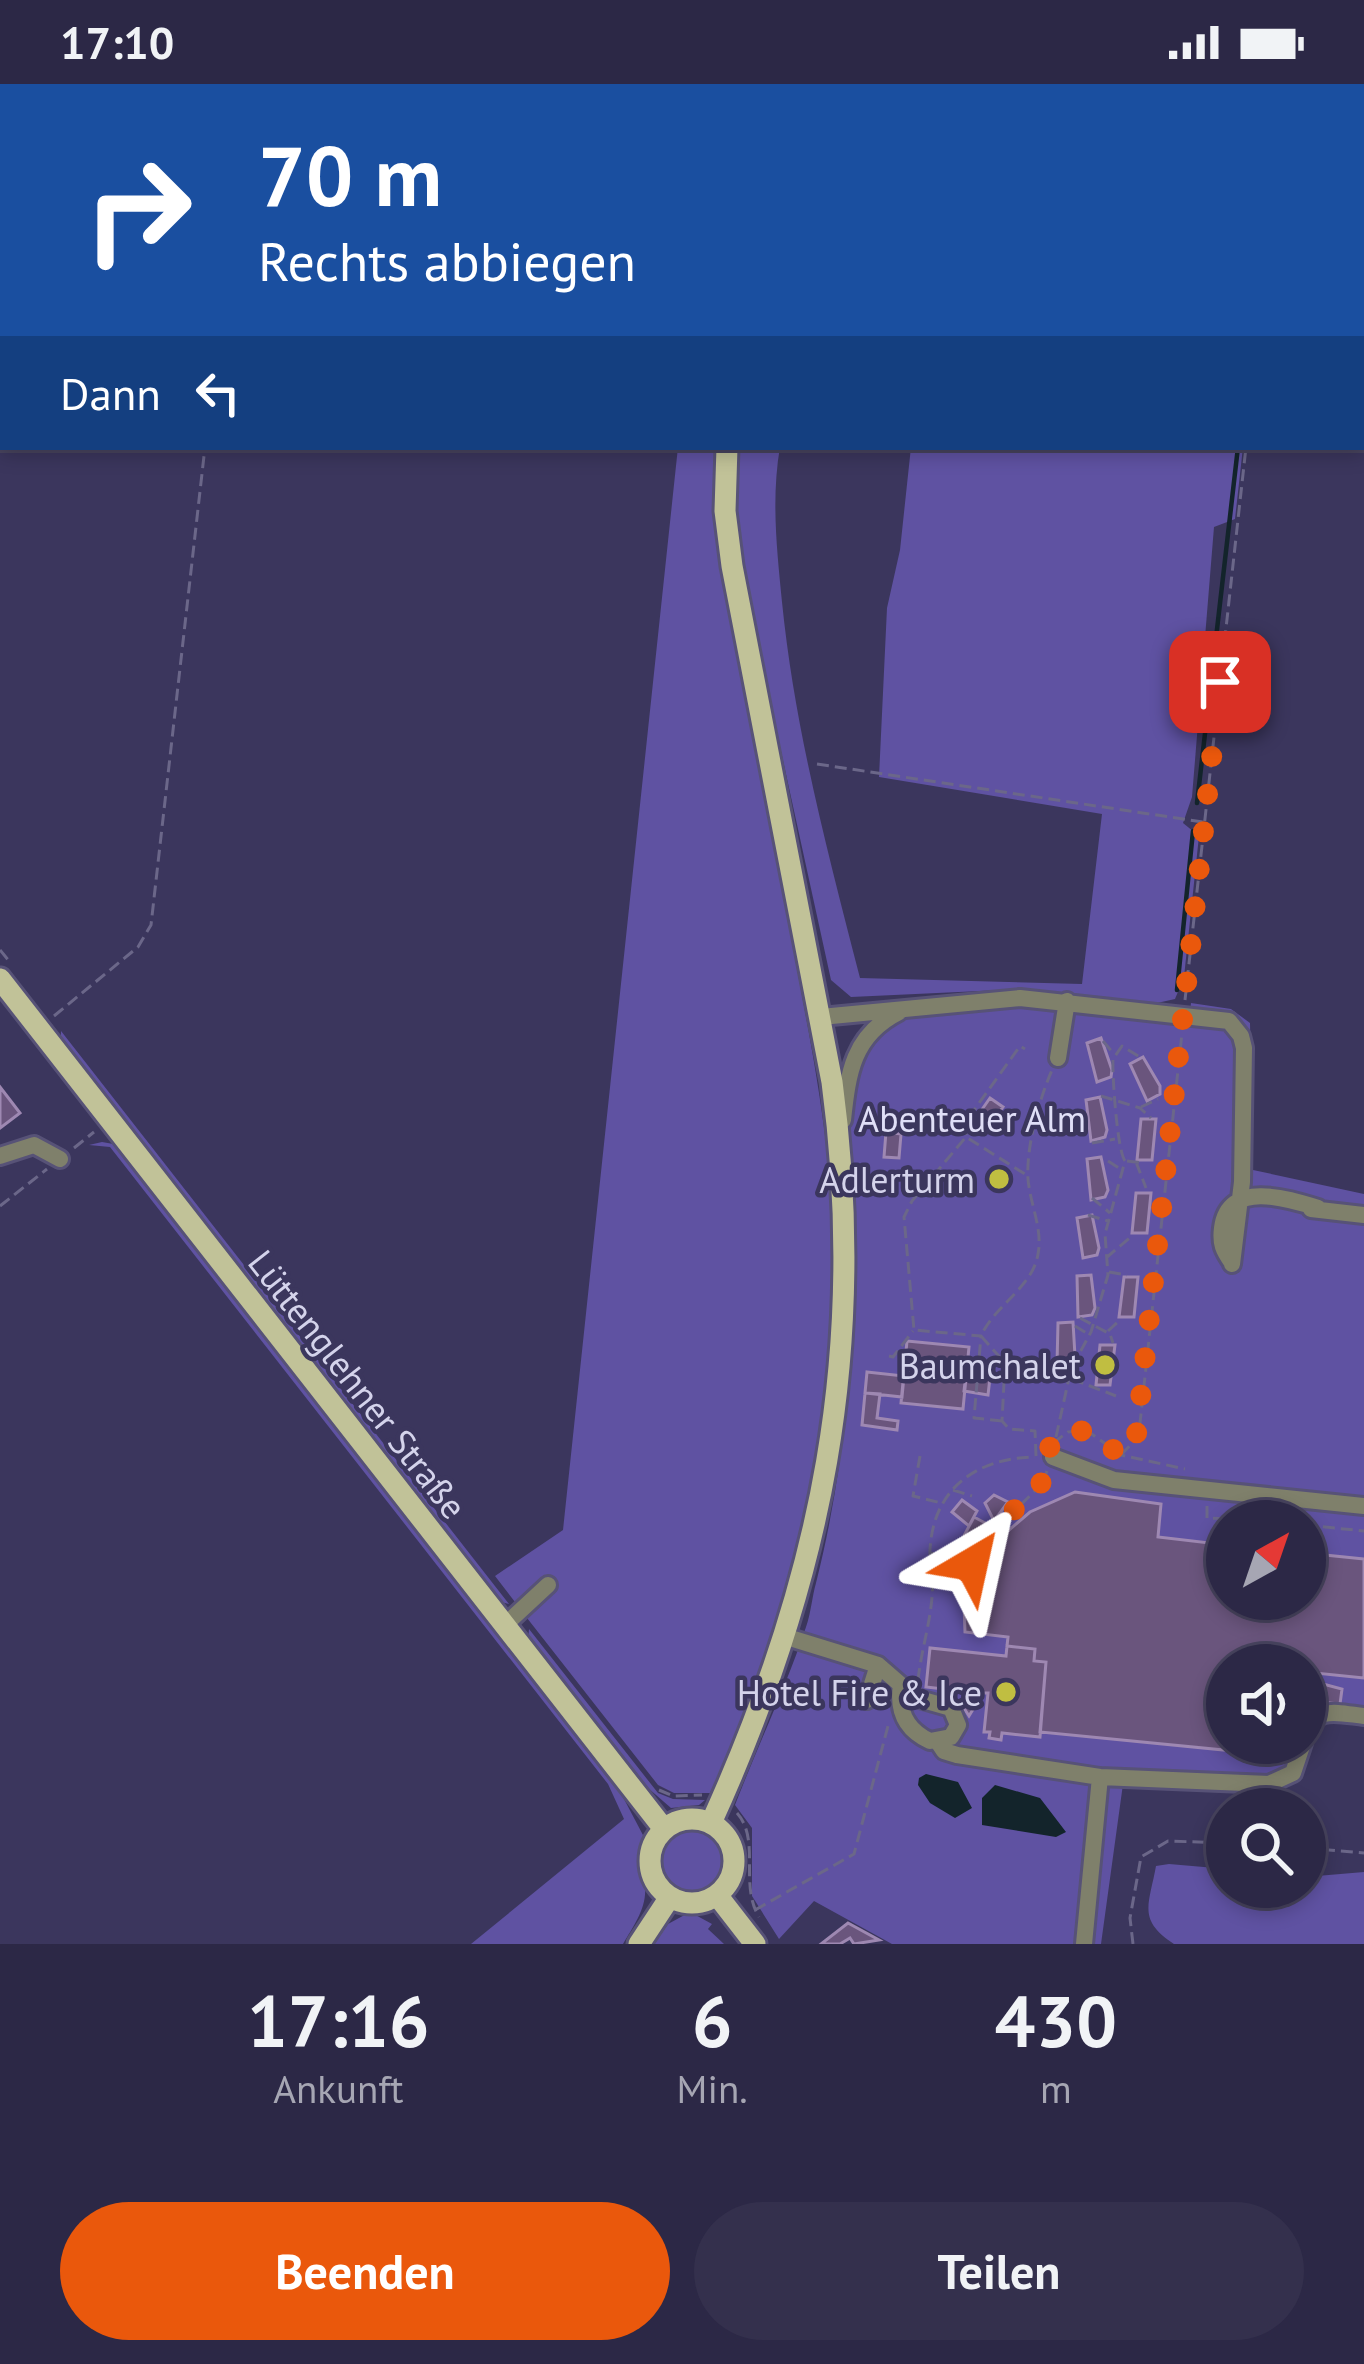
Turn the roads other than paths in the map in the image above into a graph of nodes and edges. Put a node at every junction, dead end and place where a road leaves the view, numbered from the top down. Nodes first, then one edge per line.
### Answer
1 (727, 450) edge
2 (0, 980) edge
3 (1067, 1001) junction
4 (908, 1007) junction
5 (820, 1018) junction
6 (1058, 1058) road end
7 (840, 1145) junction
8 (0, 1156) edge
9 (60, 1159) road end
10 (1239, 1198) junction
11 (1364, 1215) edge
12 (1232, 1264) dead end
13 (1048, 1454) road end
14 (1364, 1506) edge
15 (548, 1586) dead end
16 (505, 1624) junction
17 (787, 1637) junction
18 (873, 1663) junction
19 (901, 1685) junction
20 (863, 1695) dead end
21 (1326, 1713) edge
22 (1364, 1716) edge
23 (938, 1742) junction
24 (1296, 1764) edge
25 (1100, 1777) junction
26 (716, 1813) junction
27 (664, 1829) junction
28 (717, 1895) junction
29 (670, 1897) junction
30 (760, 1935) edge
31 (639, 1944) edge
32 (1084, 1944) edge

1 - 5 main road
2 - 16 main road, Lüttenglehner Straße
3 - 4 street
3 - 6 street
3 - 10 street
4 - 5 street
4 - 7 street
5 - 7 main road
7 - 17 main road
8 - 9 street
10 - 11 street
10 - 12 street
13 - 14 street
15 - 16 street
16 - 27 main road, Lüttenglehner Straße
17 - 18 street
17 - 26 main road
18 - 19 street
18 - 20 street
19 - 23 street
19 - 23 street
21 - 22 street
23 - 25 street
24 - 25 street
25 - 32 street
26 - 27 main road
26 - 28 main road
27 - 29 main road
28 - 29 main road
28 - 30 main road
29 - 31 main road

